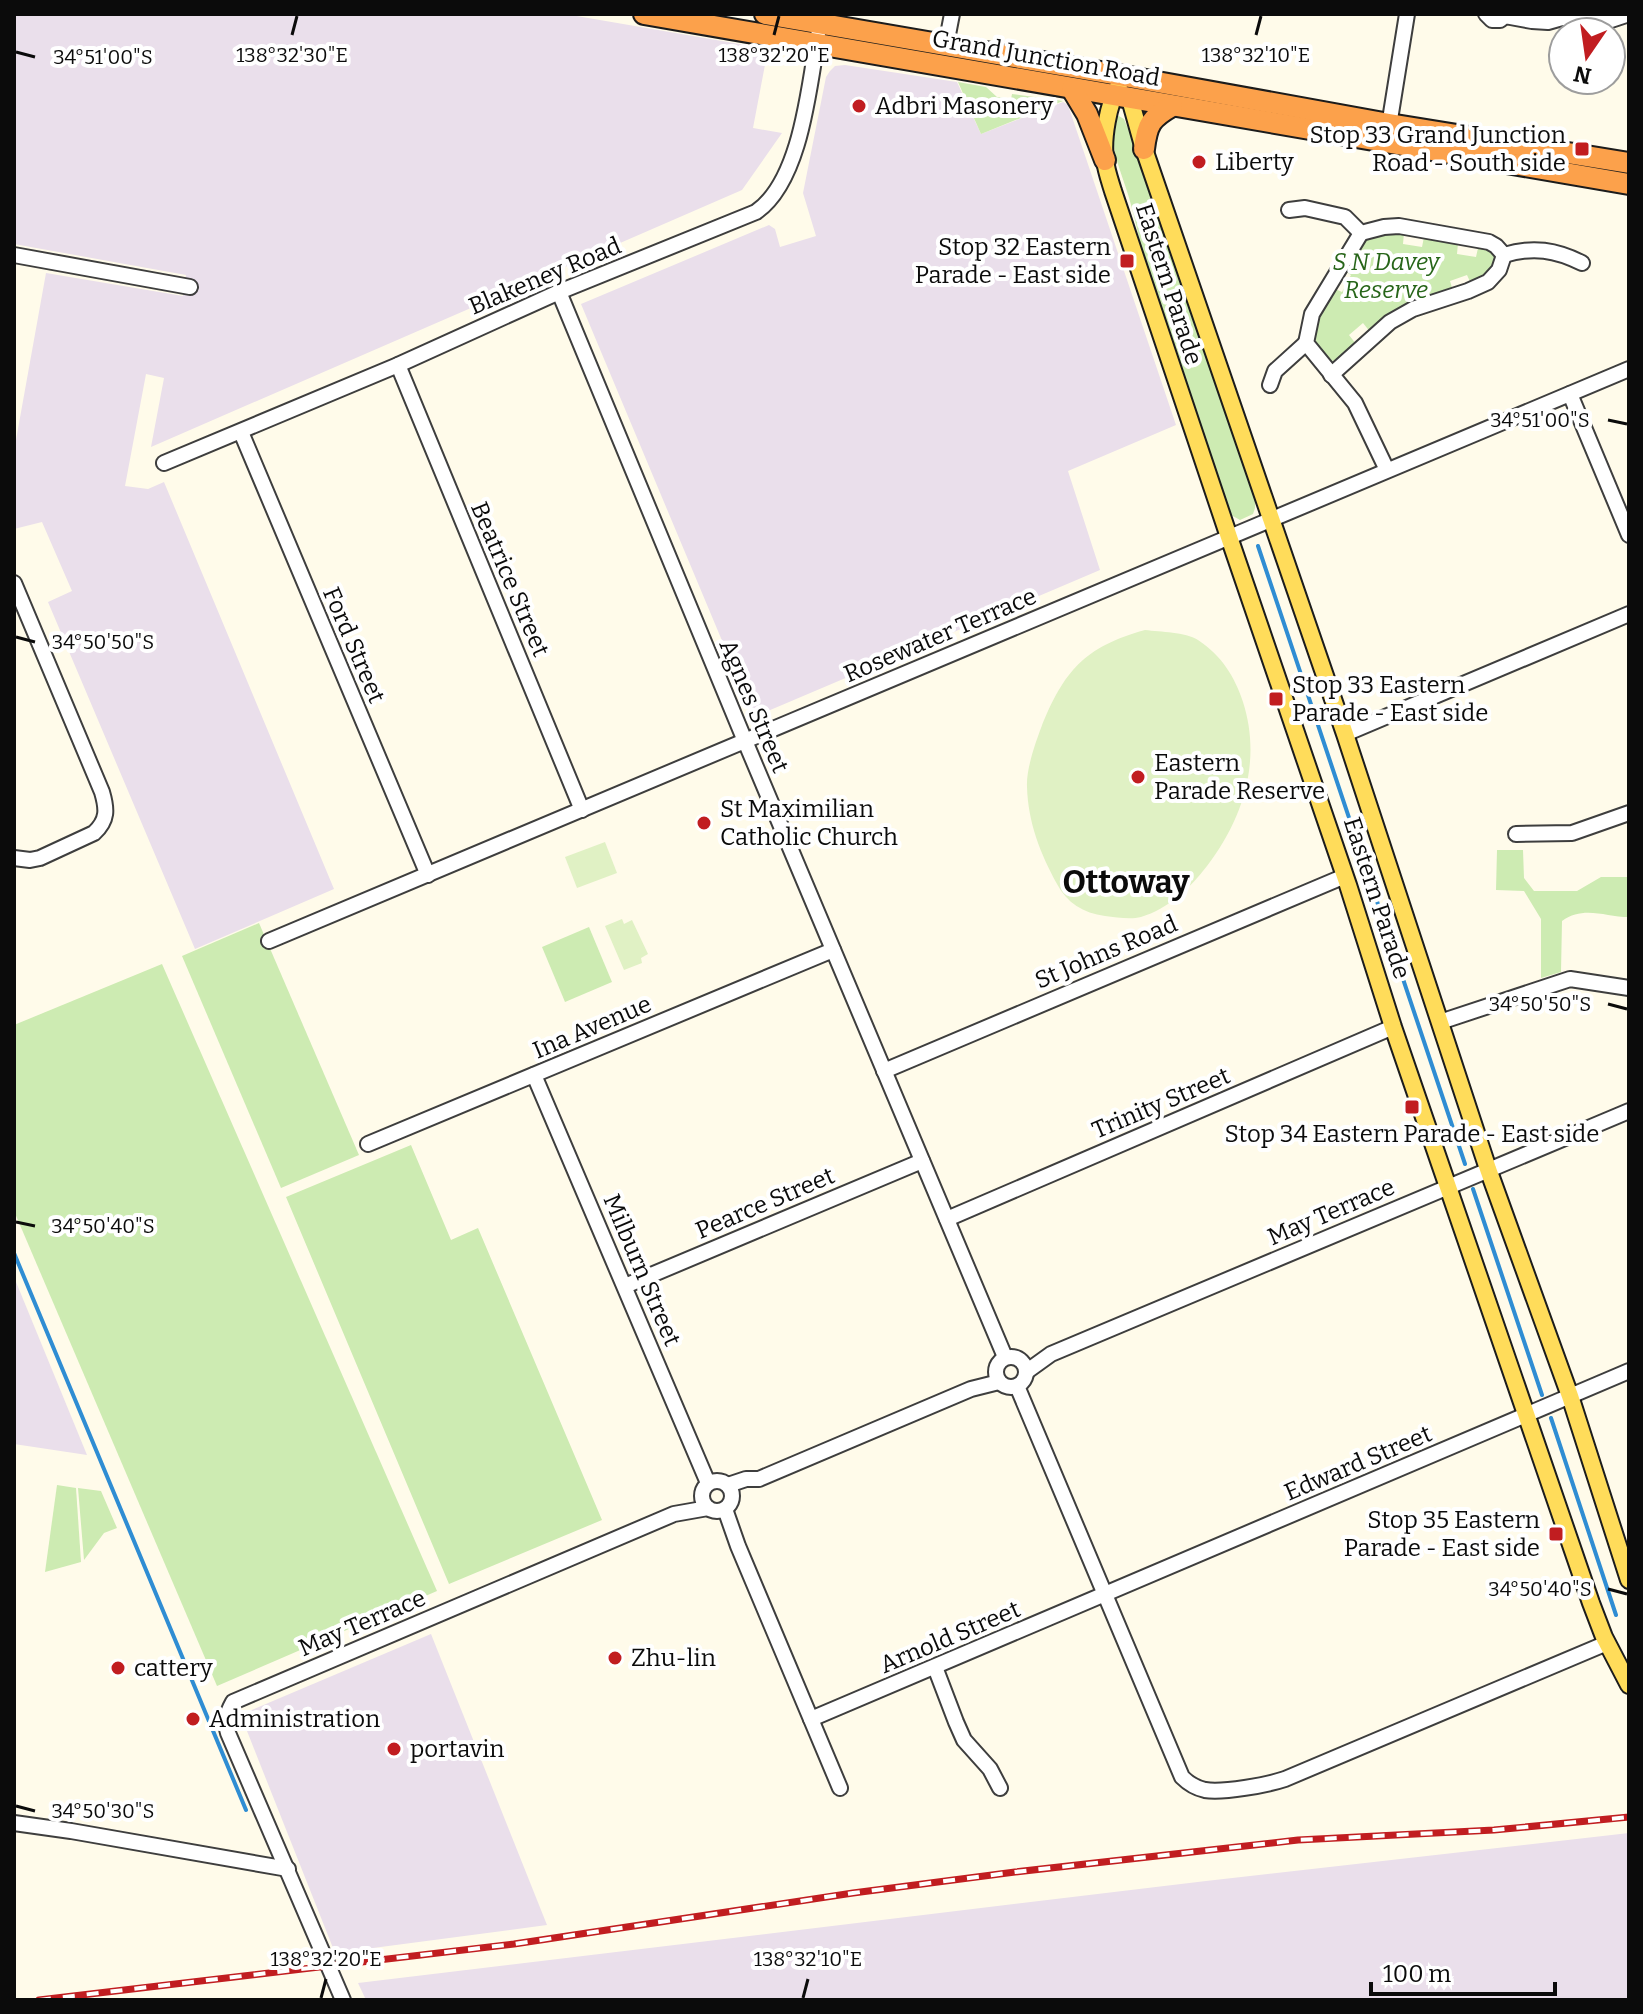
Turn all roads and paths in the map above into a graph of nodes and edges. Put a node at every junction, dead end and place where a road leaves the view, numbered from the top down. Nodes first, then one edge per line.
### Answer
1 (644, 14) edge
2 (952, 14) edge
3 (1407, 14) edge
4 (1486, 14) edge
5 (1629, 14) edge
6 (1506, 15) edge
7 (778, 21) edge
8 (820, 23) junction
9 (816, 44) junction
10 (946, 45) junction
11 (1124, 76) junction
12 (1072, 89) junction
13 (1121, 97) junction
14 (1172, 106) junction
15 (1388, 133) junction
16 (1144, 149) junction
17 (1105, 160) junction
18 (1628, 175) edge
19 (1289, 210) dead end
20 (1361, 233) junction
21 (14, 255) edge
22 (1504, 255) junction
23 (1582, 263) dead end
24 (190, 287) dead end
25 (559, 292) junction
26 (1306, 343) junction
27 (398, 365) junction
28 (1629, 369) edge
29 (1331, 375) junction
30 (1270, 385) dead end
31 (1570, 394) junction
32 (241, 432) junction
33 (164, 463) dead end
34 (1387, 470) junction
35 (1271, 519) junction
36 (1629, 535) edge
37 (1229, 537) junction
38 (14, 583) edge
39 (1629, 614) edge
40 (1345, 734) junction
41 (745, 741) junction
42 (582, 810) junction
43 (1629, 813) edge
44 (1516, 834) dead end
45 (14, 858) edge
46 (428, 875) junction
47 (1345, 876) junction
48 (269, 941) dead end
49 (833, 950) junction
50 (1629, 988) edge
51 (1440, 1022) junction
52 (1393, 1027) junction
53 (884, 1071) junction
54 (534, 1075) junction
55 (1629, 1111) edge
56 (368, 1144) dead end
57 (922, 1161) junction
58 (1488, 1169) junction
59 (1449, 1186) junction
60 (947, 1219) junction
61 (625, 1286) junction
62 (1017, 1363) junction
63 (1629, 1371) edge
64 (997, 1377) junction
65 (1017, 1386) junction
66 (1570, 1396) junction
67 (1526, 1415) junction
68 (705, 1488) junction
69 (728, 1497) junction
70 (708, 1508) junction
71 (674, 1514) junction
72 (1629, 1580) edge
73 (1105, 1595) junction
74 (1607, 1643) junction
75 (935, 1667) junction
76 (1629, 1685) edge
77 (811, 1719) junction
78 (840, 1788) dead end
79 (1000, 1788) dead end
80 (14, 1823) edge
81 (288, 1869) junction
82 (343, 2000) edge

1 - 7 highway, Grand Junction Road
2 - 10 street
3 - 15 street
4 - 6 street
5 - 6 street
7 - 8 highway, Grand Junction Road
7 - 9 highway, Grand Junction Road
8 - 9 street, Blakeney Road
8 - 10 highway, Grand Junction Road
9 - 12 highway, Grand Junction Road
9 - 25 street, Blakeney Road
10 - 11 highway, Grand Junction Road
11 - 13 highway
11 - 15 highway, Grand Junction Road
12 - 13 highway, Grand Junction Road
12 - 17 highway
13 - 14 highway, Grand Junction Road
13 - 16 main road, Eastern Parade
13 - 17 main road, Eastern Parade
14 - 15 highway, Grand Junction Road
14 - 16 highway
15 - 18 highway, Grand Junction Road
16 - 35 main road, Eastern Parade
17 - 37 main road, Eastern Parade
19 - 20 street
20 - 22 street
20 - 26 street
21 - 24 street
22 - 23 street
22 - 29 street
25 - 27 street, Blakeney Road
25 - 41 street, Agnes Street
26 - 29 street
26 - 30 street
27 - 32 street, Blakeney Road
27 - 42 street, Beatrice Street
28 - 31 street, Rosewater Terrace
29 - 34 street
31 - 34 street, Rosewater Terrace
31 - 36 street
32 - 33 street, Blakeney Road
32 - 46 street, Ford Street
34 - 35 street, Rosewater Terrace
35 - 37 street, Rosewater Terrace
35 - 40 main road, Eastern Parade
37 - 41 street, Rosewater Terrace
37 - 47 main road, Eastern Parade
38 - 45 street
39 - 40 street
40 - 51 main road, Eastern Parade
41 - 42 street, Rosewater Terrace
41 - 49 street, Agnes Street
42 - 46 street, Rosewater Terrace
43 - 44 street
46 - 48 street, Rosewater Terrace
47 - 52 main road, Eastern Parade
47 - 53 street, St Johns Road
49 - 53 street, Agnes Street
49 - 54 street, Ina Avenue
50 - 51 street
51 - 58 main road, Eastern Parade
52 - 59 main road, Eastern Parade
52 - 60 street, Trinity Street
53 - 57 street, Agnes Street
54 - 56 street, Ina Avenue
54 - 61 street, Milburn Street
55 - 58 street, May Terrace
57 - 60 street, Agnes Street
57 - 61 street, Pearce Street
58 - 59 street, May Terrace
58 - 66 main road, Eastern Parade
59 - 62 street, May Terrace
59 - 67 main road, Eastern Parade
60 - 62 street, Agnes Street
61 - 68 street, Milburn Street
62 - 64 street
62 - 65 street
63 - 66 street, Edward Street
64 - 65 street
64 - 69 street
65 - 73 street
66 - 67 street, Edward Street
66 - 72 main road, Eastern Parade
67 - 73 street, Edward Street
67 - 74 main road, Eastern Parade
68 - 69 street
68 - 70 street
68 - 71 street, May Terrace
69 - 70 street
69 - 77 street
70 - 71 street, May Terrace
71 - 81 street, May Terrace
73 - 74 street
73 - 75 street, Arnold Street
74 - 76 main road, Eastern Parade
75 - 77 street, Arnold Street
75 - 79 street
77 - 78 street
80 - 81 street
81 - 82 street

